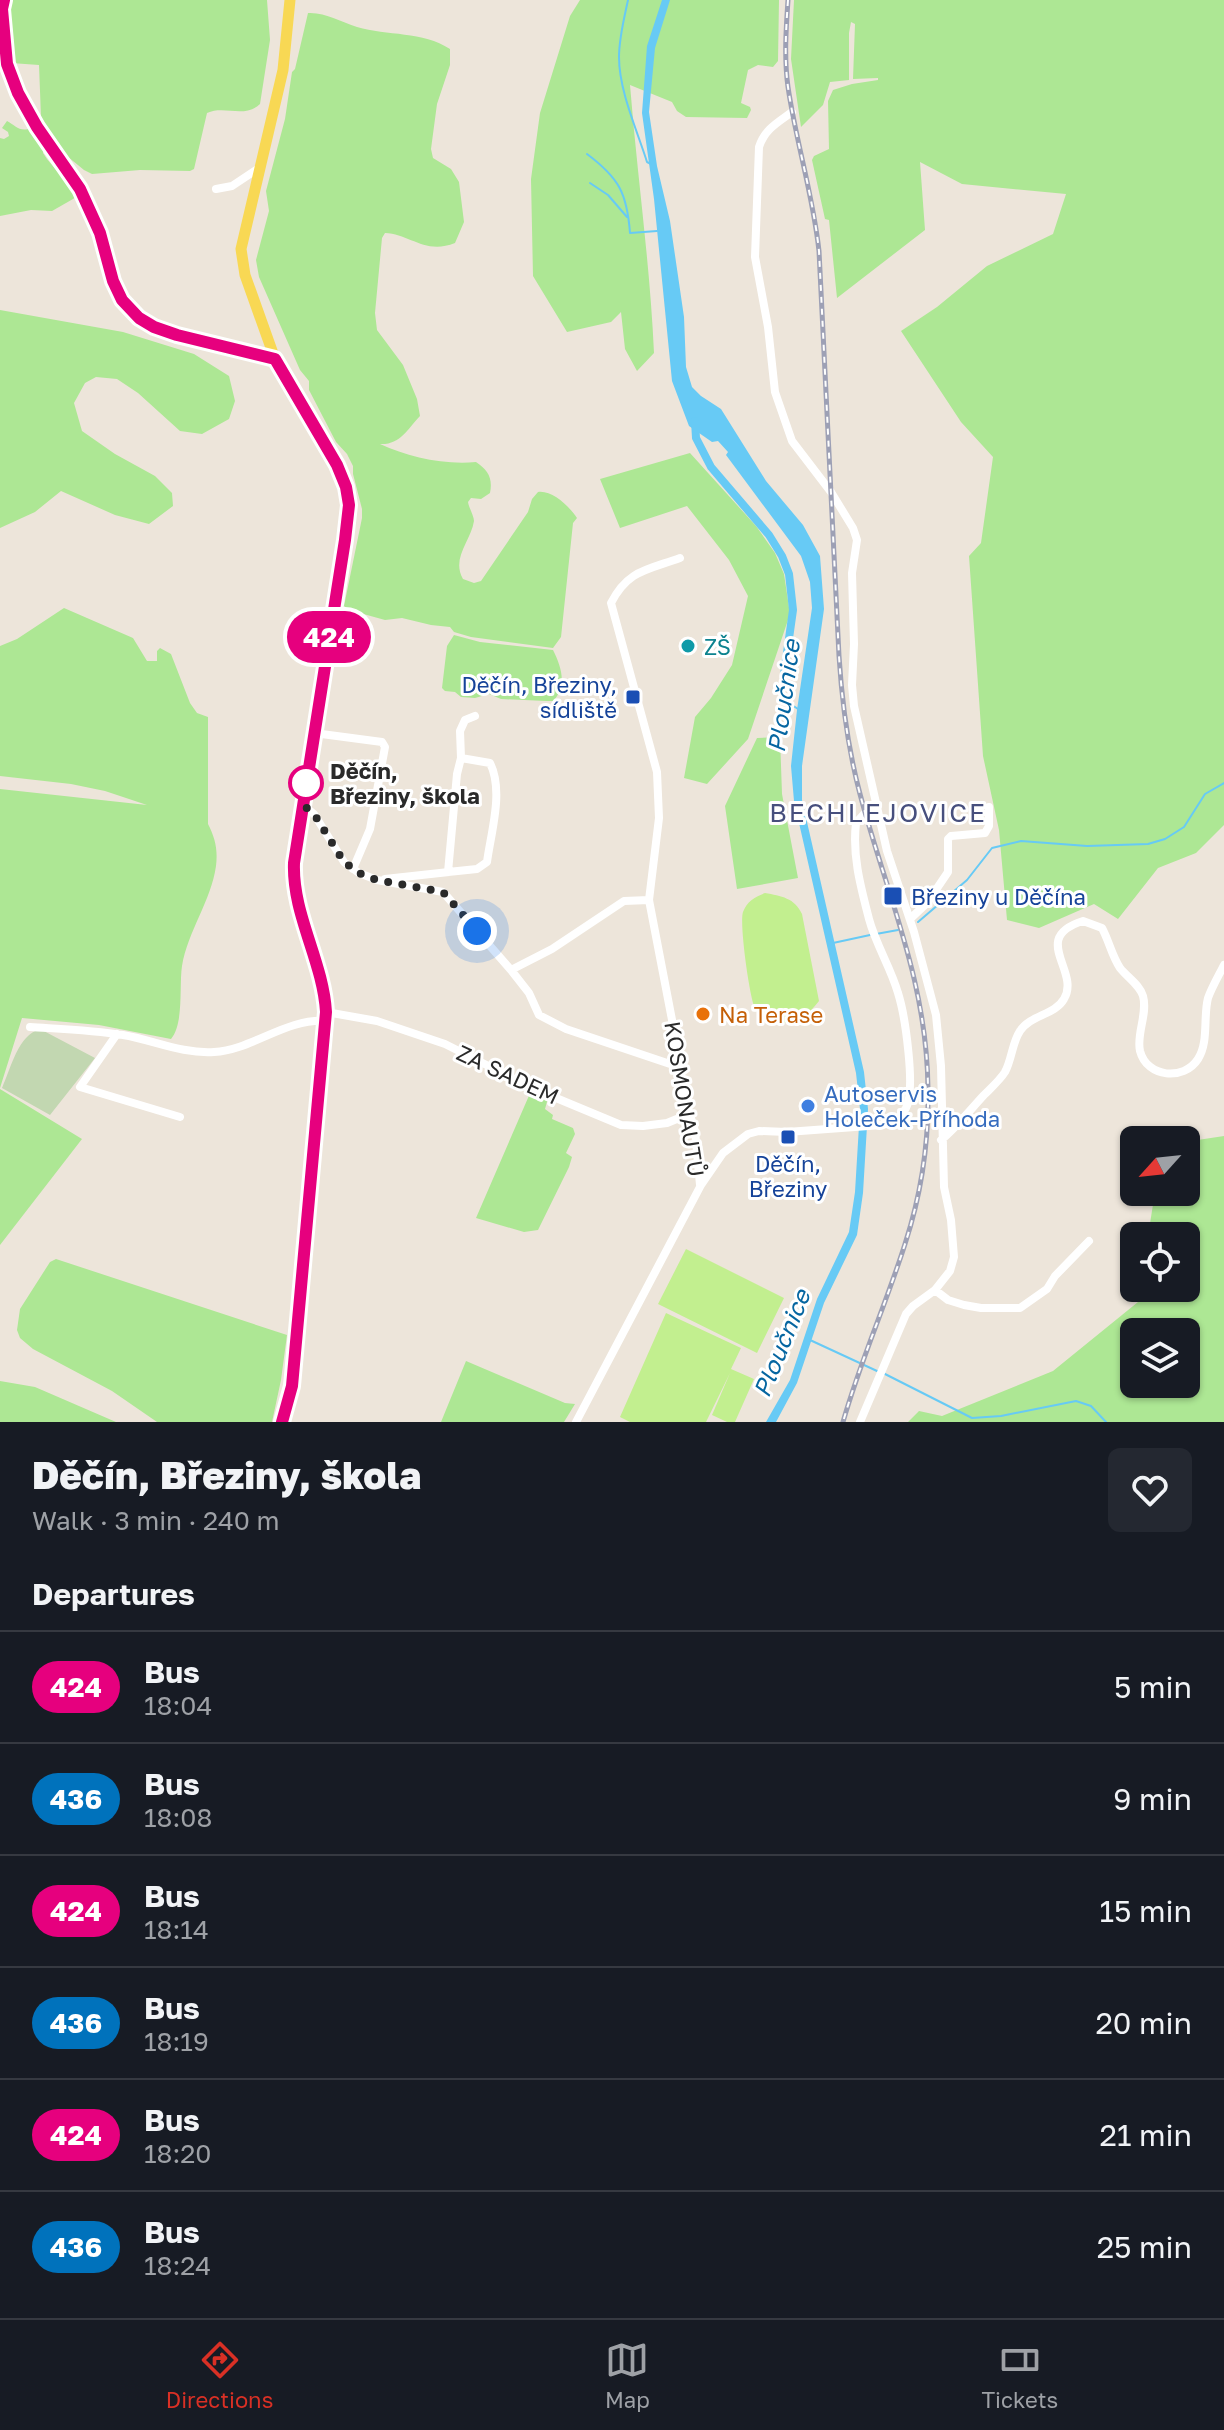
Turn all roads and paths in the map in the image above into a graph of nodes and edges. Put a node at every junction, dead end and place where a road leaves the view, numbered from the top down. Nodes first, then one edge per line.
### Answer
1 (4, 0) edge
2 (290, 0) edge
3 (792, 112) dead end
4 (259, 168) junction
5 (216, 189) dead end
6 (275, 359) junction
7 (680, 558) dead end
8 (475, 716) dead end
9 (314, 733) junction
10 (461, 758) junction
11 (303, 805) junction
12 (989, 807) dead end
13 (877, 810) junction
14 (353, 869) junction
15 (449, 872) junction
16 (377, 880) junction
17 (649, 900) junction
18 (910, 919) junction
19 (1224, 965) edge
20 (511, 970) junction
21 (326, 1016) junction
22 (30, 1027) dead end
23 (117, 1034) junction
24 (679, 1067) junction
25 (689, 1114) junction
26 (180, 1117) dead end
27 (941, 1140) junction
28 (697, 1157) junction
29 (715, 1163) junction
30 (701, 1185) junction
31 (1089, 1241) dead end
32 (935, 1290) junction
33 (578, 1418) edge
34 (282, 1422) edge
35 (860, 1422) edge

1 - 6 street
2 - 4 main road
3 - 13 street
4 - 5 street
4 - 6 main road
6 - 9 main road
7 - 17 street, KOSMONAUTŮ
8 - 10 street
9 - 11 main road
9 - 14 street
10 - 15 street
10 - 15 street
11 - 14 street
11 - 21 main road
12 - 18 street
13 - 18 street
13 - 29 street
14 - 16 street
15 - 16 street
16 - 20 street
17 - 20 street
17 - 24 street, KOSMONAUTŮ
18 - 27 street
19 - 27 street
20 - 24 street
21 - 23 street
21 - 25 street, ZA SADEM
21 - 34 main road
22 - 23 street
23 - 26 street
24 - 25 street, KOSMONAUTŮ
25 - 28 street, KOSMONAUTŮ
27 - 32 street
28 - 29 street
28 - 30 street, KOSMONAUTŮ
29 - 30 street
30 - 33 street, KOSMONAUTŮ
31 - 32 street
32 - 35 street

